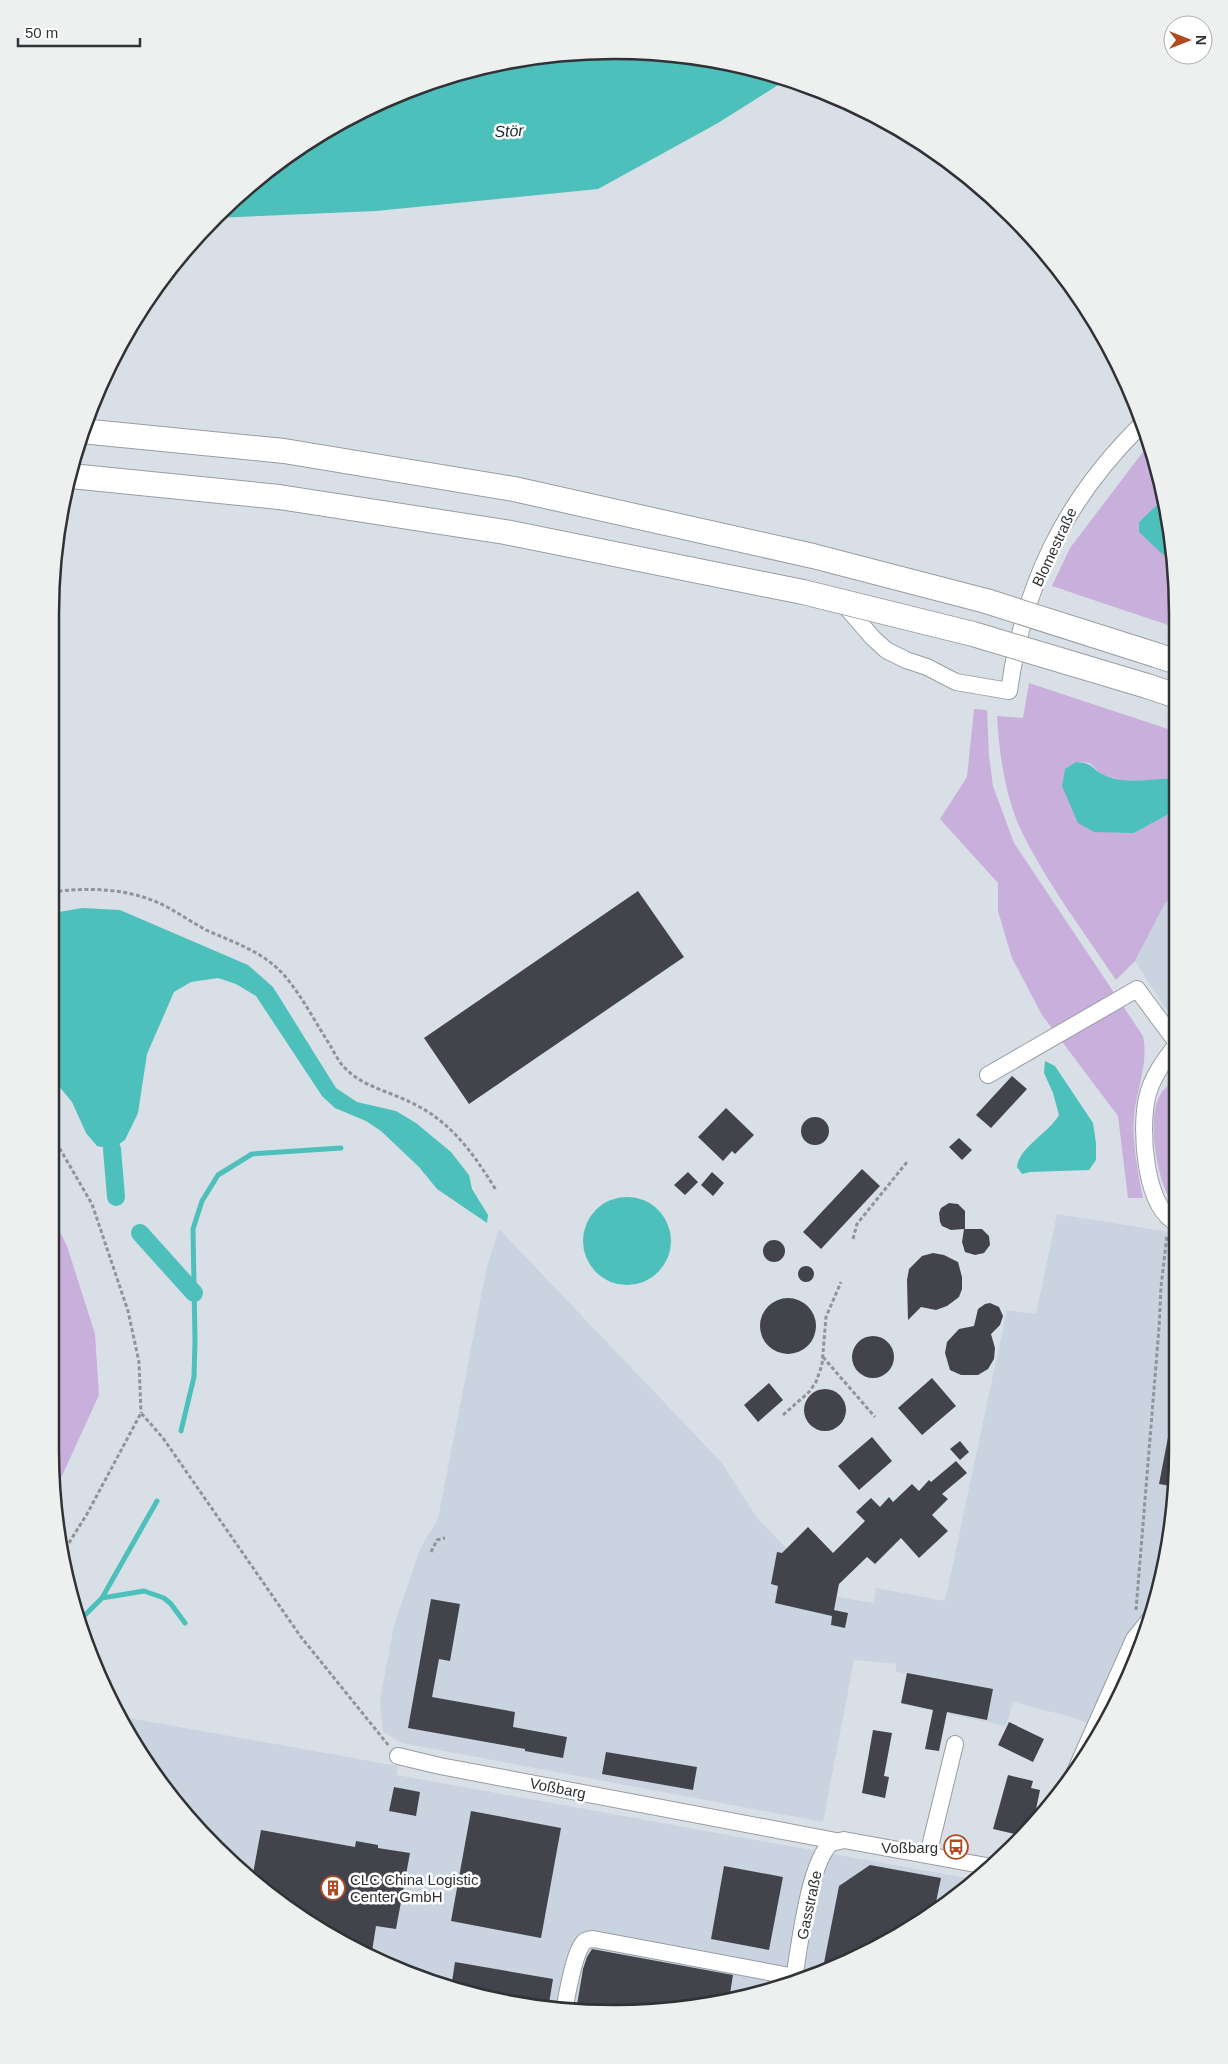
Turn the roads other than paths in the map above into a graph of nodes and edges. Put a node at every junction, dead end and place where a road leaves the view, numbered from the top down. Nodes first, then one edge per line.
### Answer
1 (1137, 429) edge
2 (90, 432) edge
3 (79, 466) edge
4 (76, 477) edge
5 (1166, 659) edge
6 (1169, 693) edge
7 (1169, 1032) edge
8 (1169, 1056) edge
9 (988, 1075) dead end
10 (1169, 1215) edge
11 (1137, 1636) edge
12 (1094, 1730) edge
13 (955, 1744) dead end
14 (398, 1756) road end
15 (836, 1841) junction
16 (928, 1855) junction
17 (982, 1865) edge
18 (795, 1975) edge
19 (783, 1979) edge
20 (566, 2003) edge

1 - 3 street, Blomestraße
2 - 5 highway, bridge
4 - 6 highway, bridge
7 - 9 street
8 - 10 street
11 - 12 street
13 - 16 street
14 - 15 street, Voßbarg
15 - 16 street
15 - 18 street, Gasstraße
16 - 17 street
19 - 20 street

